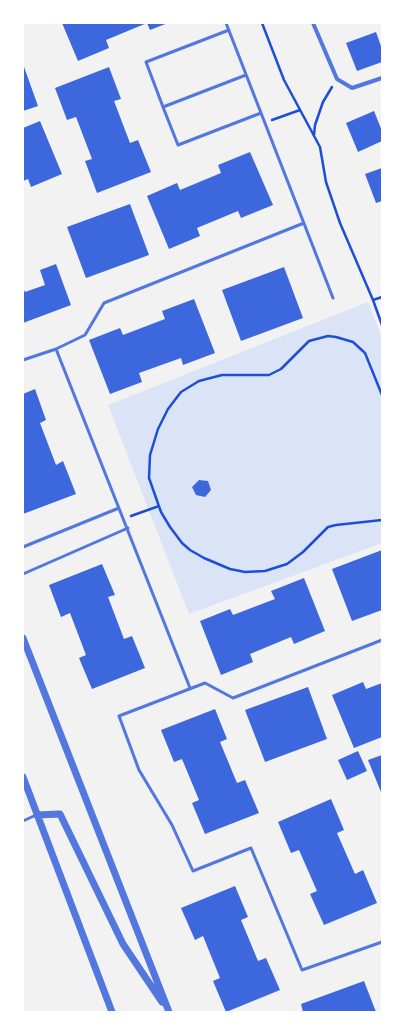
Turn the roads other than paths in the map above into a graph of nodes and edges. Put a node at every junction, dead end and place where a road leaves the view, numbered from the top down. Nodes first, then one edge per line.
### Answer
1 (226, 23) edge
2 (313, 23) edge
3 (229, 30) junction
4 (246, 74) junction
5 (382, 78) edge
6 (163, 106) junction
7 (261, 113) junction
8 (304, 223) junction
9 (333, 298) dead end
10 (56, 349) junction
11 (23, 360) edge
12 (119, 508) junction
13 (128, 528) junction
14 (23, 547) edge
15 (23, 574) edge
16 (23, 638) edge
17 (382, 640) edge
18 (190, 688) junction
19 (23, 777) edge
20 (37, 815) junction
21 (23, 821) edge
22 (382, 942) edge
23 (112, 1012) edge
24 (168, 1012) edge

1 - 3 lane
2 - 5 street
3 - 4 lane
3 - 6 lane
4 - 6 lane
4 - 7 lane
6 - 7 lane
7 - 8 lane
8 - 9 lane
8 - 10 lane
10 - 11 lane
10 - 12 lane
12 - 13 lane
12 - 14 lane
13 - 15 lane
13 - 18 lane
16 - 24 street
17 - 18 lane
18 - 22 lane
19 - 20 street
20 - 21 lane
20 - 23 street
20 - 24 street

